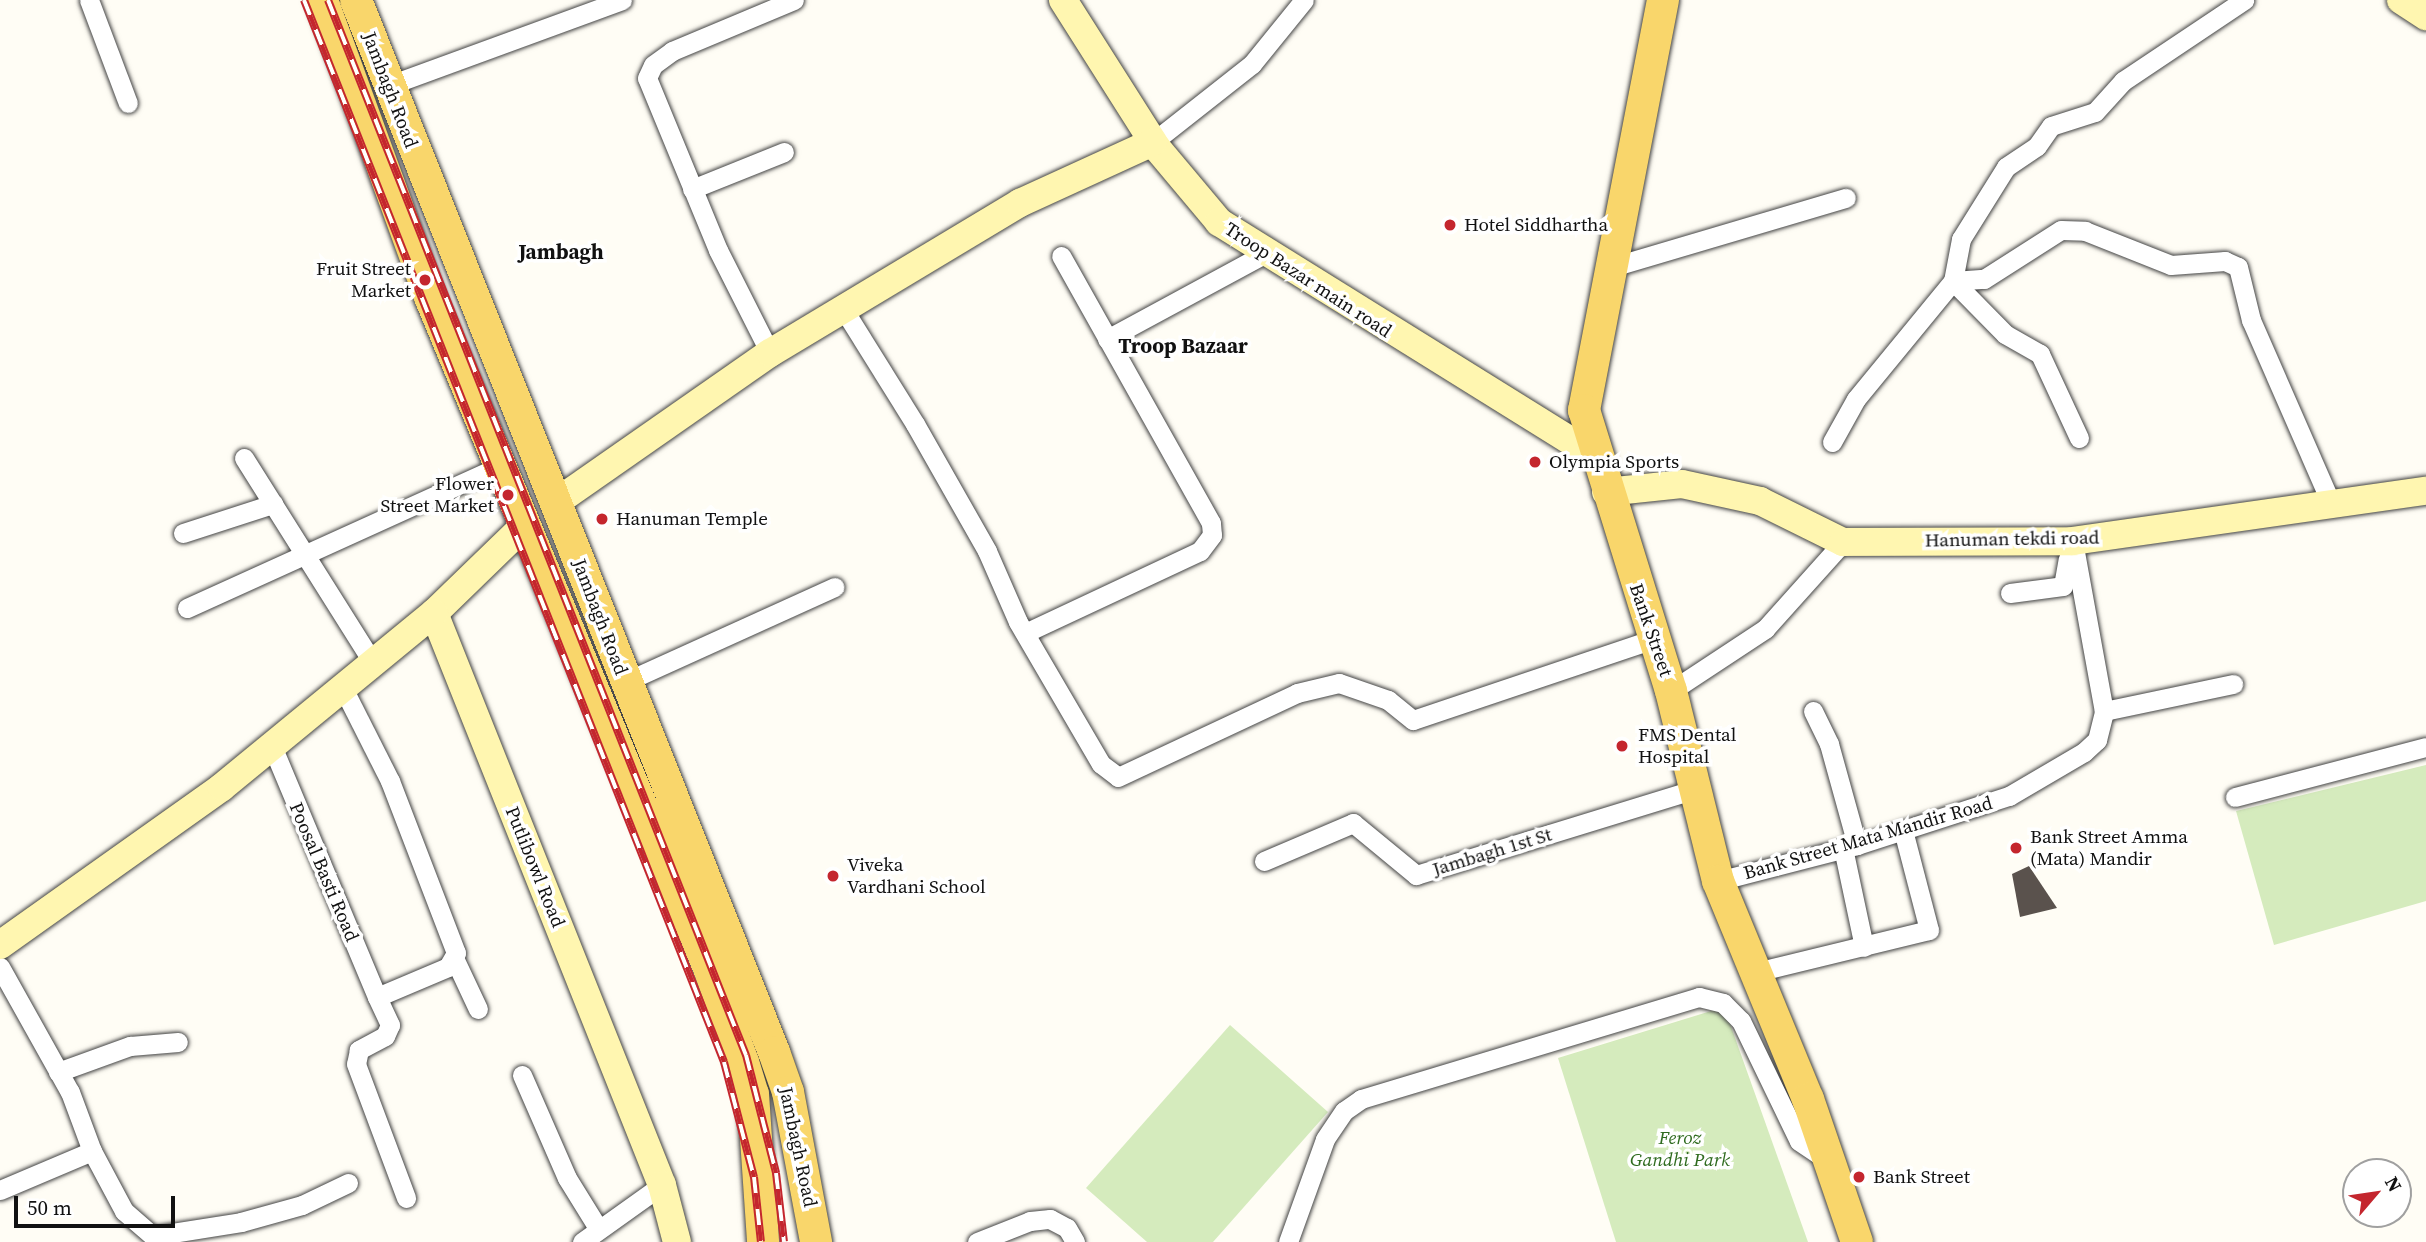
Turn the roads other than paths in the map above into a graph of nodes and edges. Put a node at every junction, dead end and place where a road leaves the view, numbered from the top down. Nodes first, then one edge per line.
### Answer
1 (89, 0) edge
2 (322, 0) edge
3 (356, 0) edge
4 (622, 0) edge
5 (794, 0) edge
6 (1063, 0) edge
7 (1304, 0) edge
8 (1662, 0) edge
9 (2244, 0) edge
10 (2401, 0) edge
11 (2426, 16) edge
12 (390, 85) junction
13 (128, 103) dead end
14 (1153, 142) junction
15 (784, 152) dead end
16 (692, 189) junction
17 (1846, 198) dead end
18 (1266, 253) junction
19 (1061, 256) dead end
20 (1609, 268) junction
21 (1953, 281) junction
22 (844, 310) junction
23 (1107, 339) junction
24 (770, 353) junction
25 (2079, 438) dead end
26 (1832, 442) dead end
27 (1594, 455) junction
28 (244, 458) dead end
29 (502, 465) junction
30 (2426, 491) edge
31 (1606, 492) junction
32 (555, 503) junction
33 (2331, 503) junction
34 (273, 504) junction
35 (526, 524) junction
36 (183, 533) dead end
37 (2069, 541) junction
38 (1843, 542) junction
39 (304, 551) junction
40 (834, 586) dead end
41 (2010, 593) dead end
42 (187, 608) dead end
43 (434, 614) junction
44 (1025, 633) junction
45 (1653, 639) junction
46 (371, 660) junction
47 (625, 682) junction
48 (2233, 684) dead end
49 (343, 688) junction
50 (1671, 691) junction
51 (1813, 711) dead end
52 (2104, 711) junction
53 (272, 746) junction
54 (2426, 747) edge
55 (1699, 788) junction
56 (2235, 797) dead end
57 (1903, 830) junction
58 (1850, 847) junction
59 (1264, 861) dead end
60 (1718, 881) junction
61 (0, 945) edge
62 (1864, 947) junction
63 (455, 960) junction
64 (0, 967) edge
65 (1752, 973) junction
66 (377, 997) junction
67 (478, 1009) dead end
68 (178, 1042) dead end
69 (58, 1072) junction
70 (522, 1075) dead end
71 (754, 1108) junction
72 (792, 1114) junction
73 (92, 1151) junction
74 (1829, 1161) junction
75 (348, 1183) dead end
76 (662, 1185) junction
77 (0, 1190) edge
78 (406, 1198) dead end
79 (598, 1228) junction
80 (141, 1233) edge
81 (582, 1242) edge
82 (677, 1242) edge
83 (763, 1242) edge
84 (816, 1242) edge
85 (977, 1242) edge
86 (1074, 1242) edge
87 (1288, 1242) edge
88 (1857, 1242) edge

1 - 13 street
2 - 29 main road
3 - 12 main road, Jambagh Road
4 - 12 street
5 - 16 street
6 - 14 street, Troop Bazar main road
7 - 14 street
8 - 20 main road, Bank Street
9 - 21 street
10 - 11 street
12 - 32 main road, Jambagh Road
14 - 18 street, Troop Bazar main road
14 - 22 street
15 - 16 street
16 - 24 street
17 - 20 street
18 - 23 street
18 - 27 street, Troop Bazar main road
19 - 23 street
20 - 27 main road, Bank Street
21 - 25 street
21 - 26 street
21 - 33 street
22 - 24 street
22 - 44 street
23 - 44 street
24 - 32 street
27 - 31 main road, Bank Street
28 - 34 street
29 - 35 main road
29 - 39 street
30 - 33 street, Hanuman tekdi road
31 - 38 street, Hanuman tekdi road
31 - 45 main road, Bank Street
32 - 47 main road, Jambagh Road
33 - 37 street, Hanuman tekdi road
34 - 36 street
34 - 39 street
35 - 43 street
35 - 71 main road
37 - 38 street, Hanuman tekdi road
37 - 41 street
37 - 52 street, Bank Street Mata Mandir Road
38 - 50 street
39 - 42 street
39 - 46 street
40 - 47 street
43 - 46 street
43 - 76 street, Putlibowl Road
44 - 45 street
45 - 50 main road, Bank Street
46 - 49 street
47 - 72 main road, Jambagh Road
48 - 52 street
49 - 53 street
49 - 63 street
50 - 55 main road, Bank Street
51 - 58 street
52 - 57 street, Bank Street Mata Mandir Road
53 - 61 street
53 - 66 street, Poosal Basti Road
54 - 56 street
55 - 59 street, Jambagh 1st St
55 - 60 main road, Bank Street
57 - 58 street, Bank Street Mata Mandir Road
57 - 62 street
58 - 60 street, Bank Street Mata Mandir Road
58 - 62 street
60 - 65 main road, Bank Street
62 - 65 street
63 - 66 street
63 - 67 street
64 - 69 street
65 - 74 main road, Bank Street
66 - 78 street, Poosal Basti Road
68 - 69 street
69 - 73 street
70 - 79 street
71 - 72 main road
71 - 83 main road
72 - 84 main road, Jambagh Road
73 - 77 street
73 - 80 street
74 - 87 street
74 - 88 main road, Bank Street
75 - 80 street
76 - 79 street
76 - 82 street, Putlibowl Road
79 - 81 street
85 - 86 street

